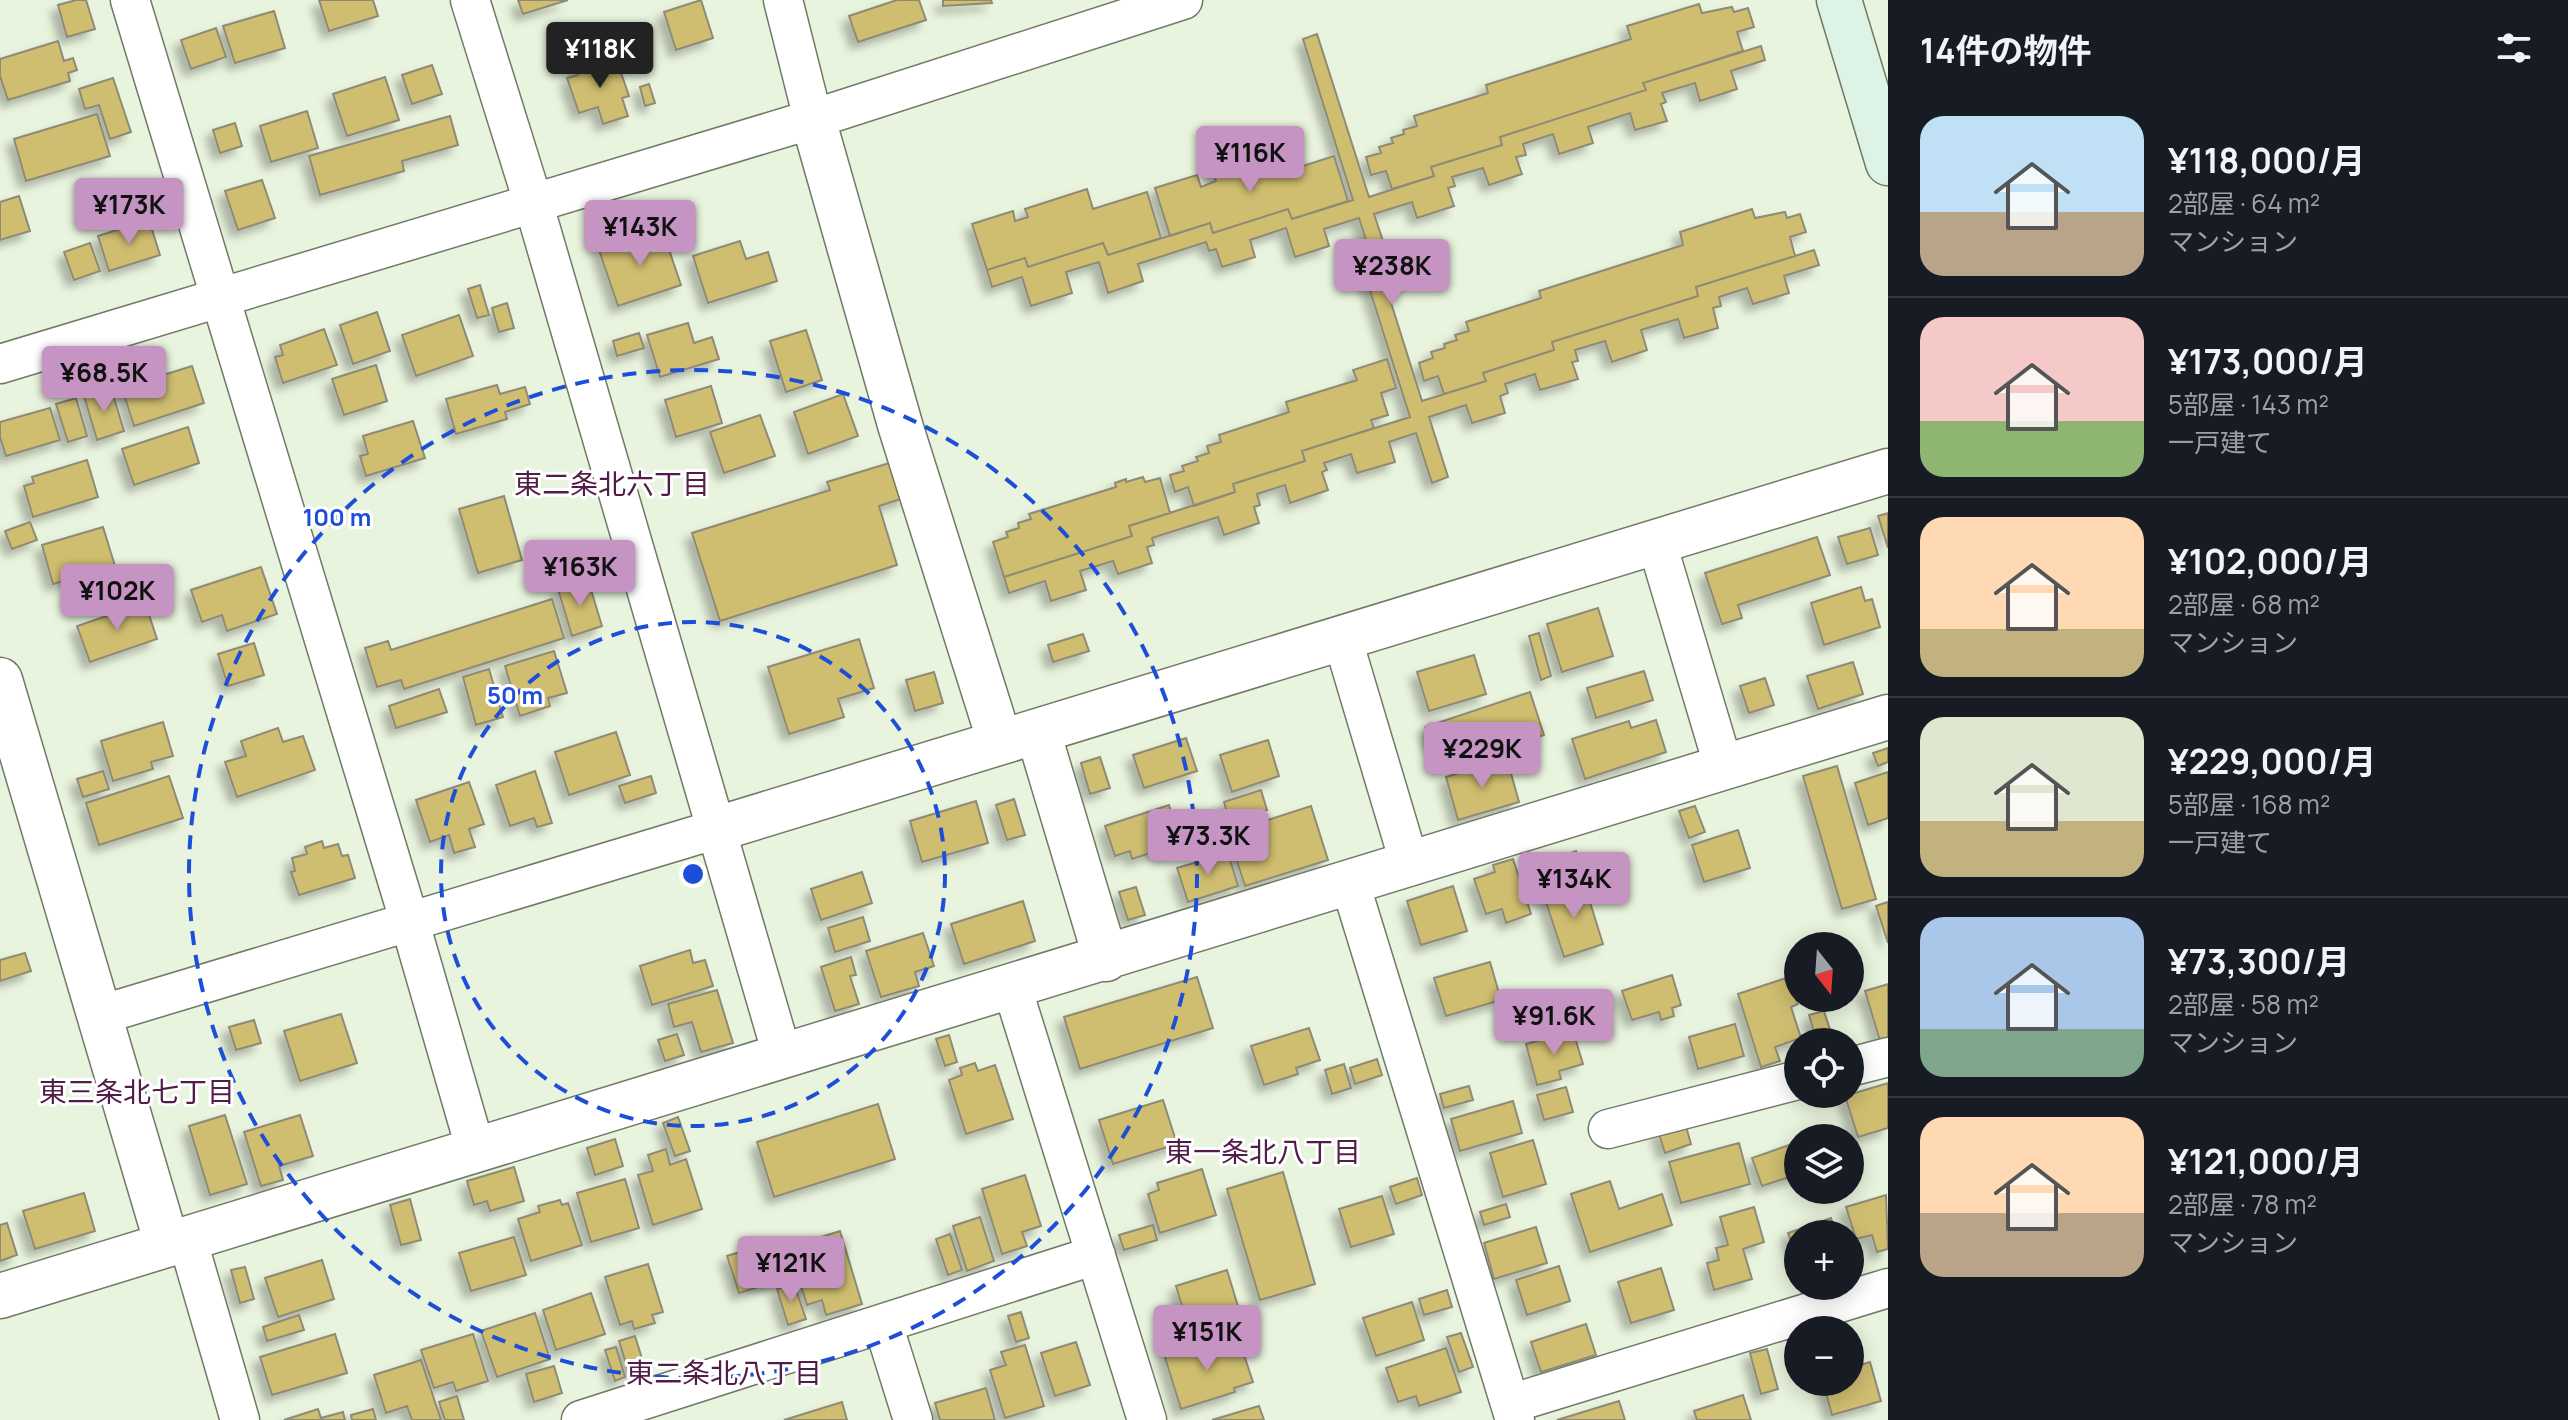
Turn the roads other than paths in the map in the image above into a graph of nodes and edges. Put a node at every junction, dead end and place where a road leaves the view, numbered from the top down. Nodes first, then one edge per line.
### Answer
1 (130, 0) edge
2 (470, 0) edge
3 (783, 0) edge
4 (1839, 0) edge
5 (1162, 3) edge
6 (813, 119) junction
7 (1888, 163) edge
8 (533, 202) junction
9 (222, 297) junction
10 (0, 364) edge
11 (1888, 471) edge
12 (1656, 540) junction
13 (1342, 637) junction
14 (0, 680) edge
15 (1888, 717) edge
16 (1019, 737) junction
17 (1724, 768) junction
18 (717, 829) junction
19 (1410, 865) junction
20 (1350, 883) junction
21 (410, 923) junction
22 (1106, 959) junction
23 (1012, 987) junction
24 (100, 1015) junction
25 (1888, 1057) edge
26 (783, 1058) junction
27 (1864, 1063) edge
28 (1784, 1084) edge
29 (1608, 1129) dead end
30 (476, 1151) junction
31 (177, 1241) junction
32 (1096, 1255) junction
33 (1888, 1288) edge
34 (0, 1296) edge
35 (883, 1324) junction
36 (1513, 1412) edge
37 (240, 1420) edge
38 (581, 1420) edge
39 (913, 1420) edge
40 (1147, 1420) edge

1 - 9 street
2 - 8 street
3 - 6 street
4 - 7 main road
5 - 6 street
6 - 8 street
6 - 16 street
8 - 9 street
8 - 18 street
9 - 10 street
9 - 21 street
11 - 12 street
12 - 13 street
12 - 17 street
13 - 16 street
13 - 19 street
14 - 24 street
15 - 17 street
16 - 18 street
16 - 22 street
17 - 19 street
18 - 21 street
18 - 26 street
19 - 20 street
20 - 22 street
20 - 36 street
21 - 24 street
21 - 30 street
22 - 23 street
23 - 26 street
23 - 32 street
24 - 31 street
25 - 27 street
26 - 30 street
28 - 29 street
30 - 31 street
31 - 34 street
31 - 37 street
32 - 35 street
32 - 40 street
33 - 36 street
35 - 38 street
35 - 39 street

